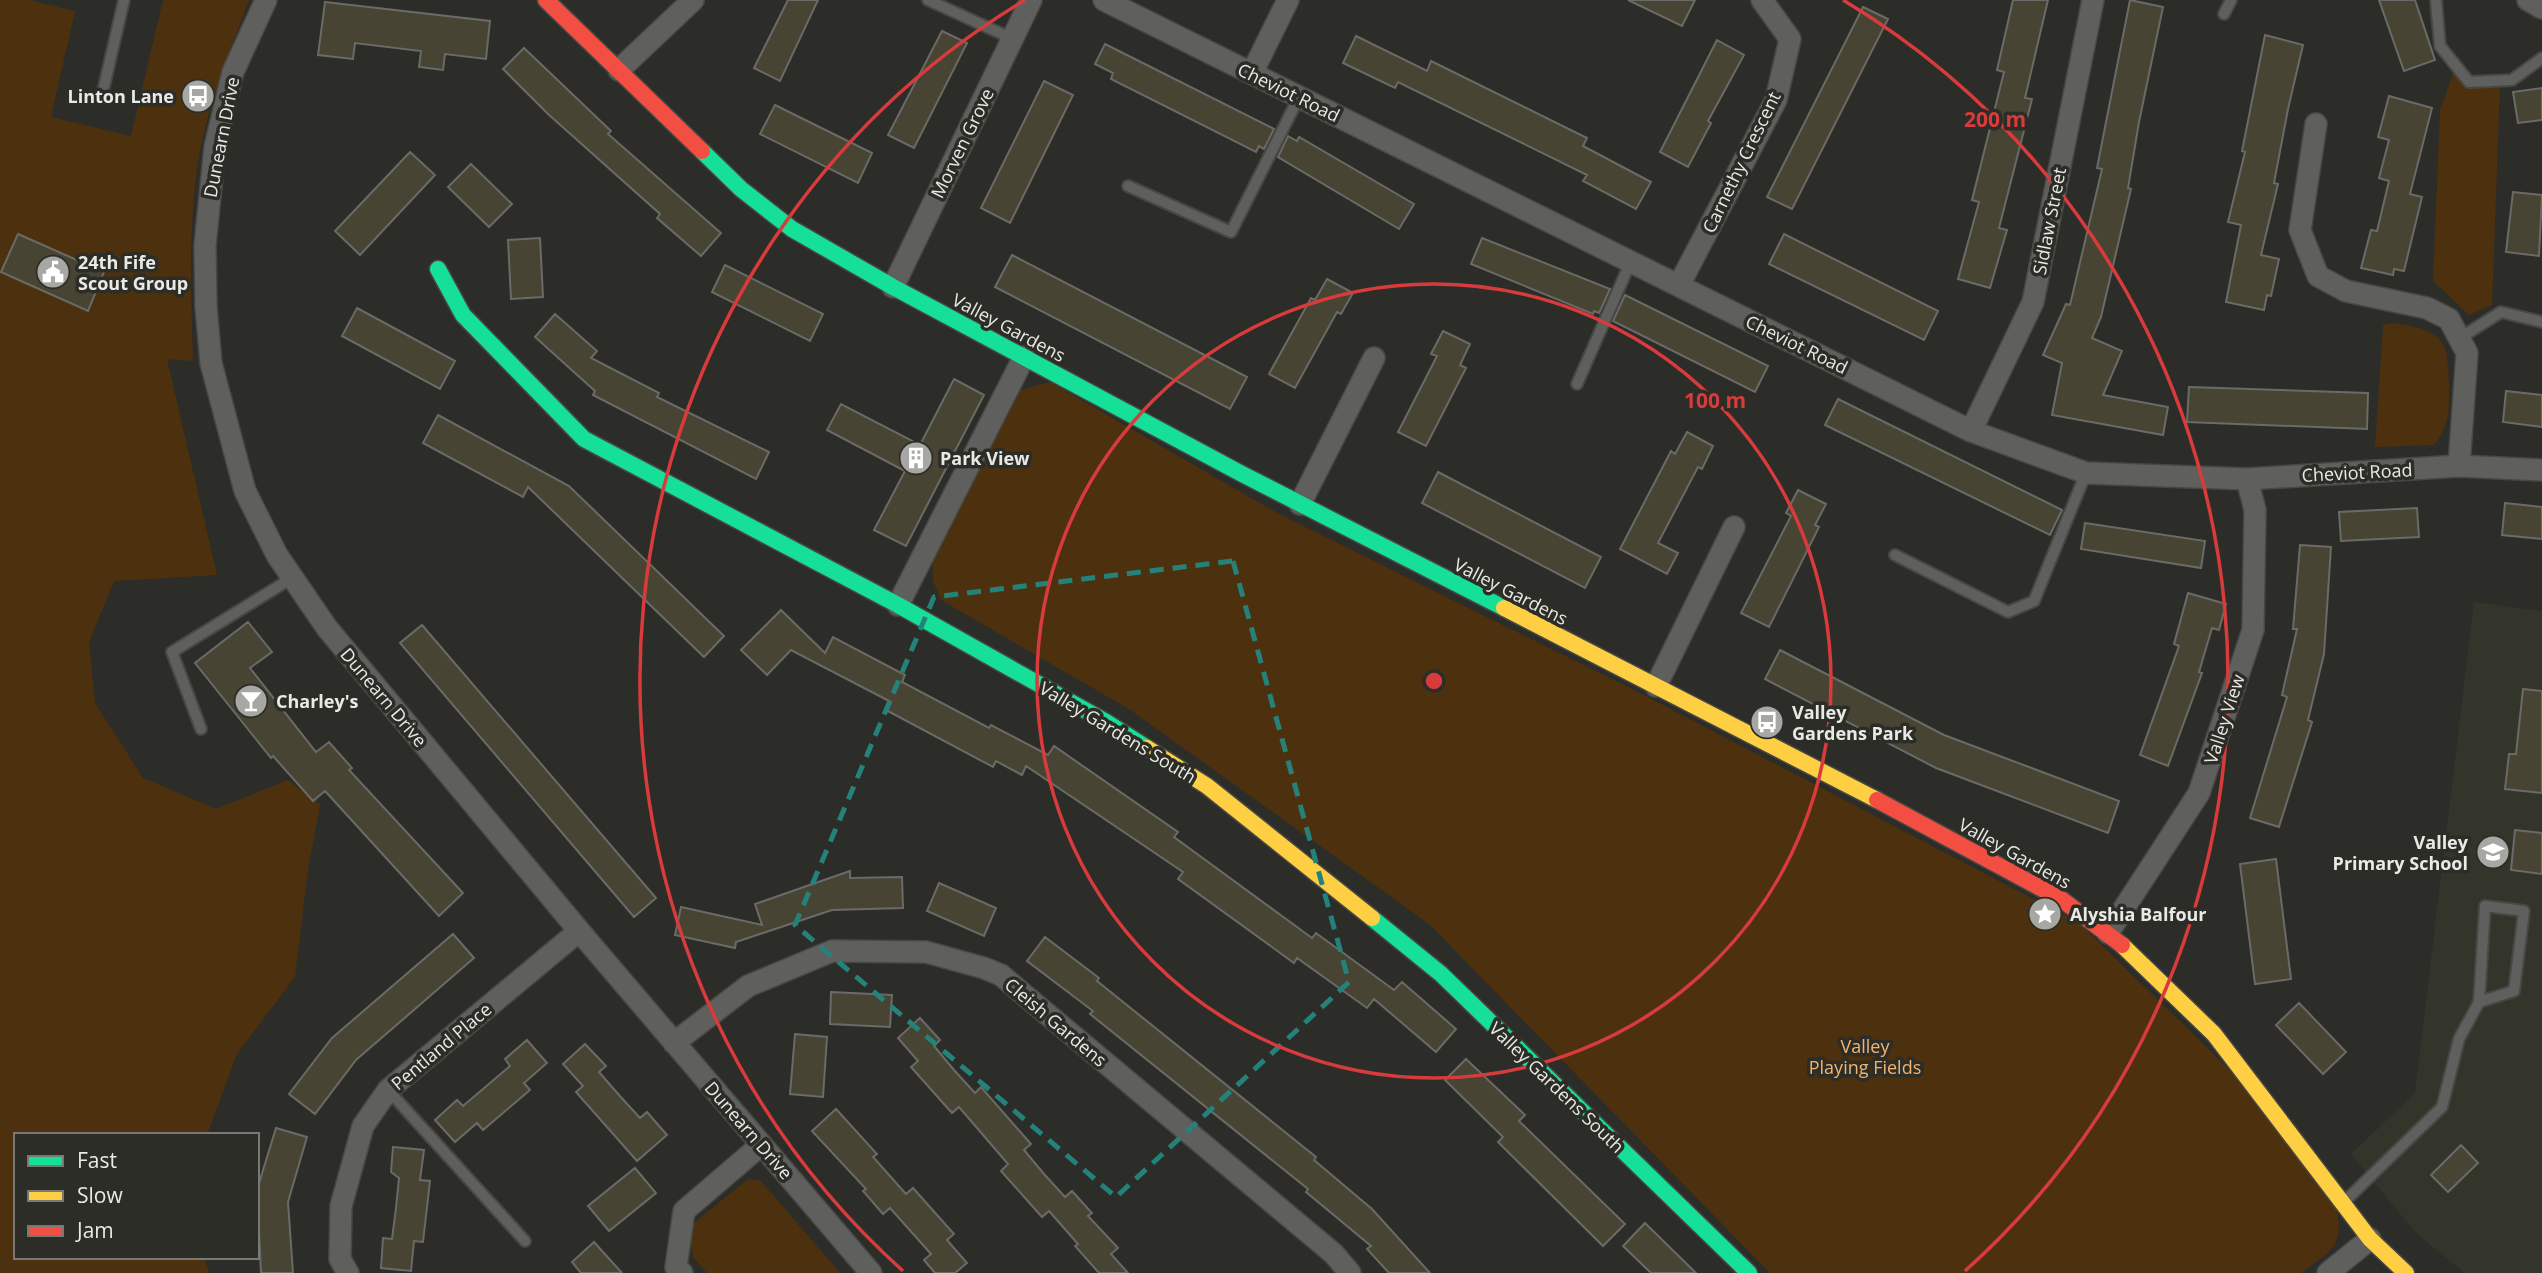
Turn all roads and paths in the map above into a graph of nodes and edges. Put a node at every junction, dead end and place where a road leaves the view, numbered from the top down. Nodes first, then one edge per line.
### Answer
1 (124, 0) edge
2 (266, 0) edge
3 (546, 0) edge
4 (693, 0) edge
5 (928, 0) edge
6 (1031, 0) edge
7 (1104, 0) edge
8 (1288, 0) edge
9 (1762, 0) edge
10 (2093, 0) edge
11 (2231, 0) edge
12 (2436, 0) edge
13 (2528, 0) edge
14 (2542, 8) edge
15 (2224, 14) dead end
16 (1013, 39) junction
17 (2542, 58) edge
18 (619, 70) junction
19 (1252, 73) junction
20 (103, 91) dead end
21 (1299, 97) junction
22 (2316, 124) dead end
23 (1128, 186) dead end
24 (1631, 261) junction
25 (438, 269) dead end
26 (1679, 285) junction
27 (893, 287) junction
28 (2542, 322) edge
29 (2460, 338) junction
30 (1024, 357) junction
31 (1374, 358) dead end
32 (1577, 384) dead end
33 (1971, 430) junction
34 (2459, 466) junction
35 (2542, 470) edge
36 (2086, 473) junction
37 (2246, 479) junction
38 (1300, 504) junction
39 (1734, 527) dead end
40 (1895, 555) dead end
41 (292, 578) junction
42 (898, 605) junction
43 (1656, 686) junction
44 (201, 729) dead end
45 (579, 931) junction
46 (2108, 933) junction
47 (2479, 1002) junction
48 (674, 1043) junction
49 (388, 1090) junction
50 (761, 1145) junction
51 (2343, 1203) junction
52 (2370, 1240) junction
53 (525, 1241) dead end
54 (348, 1273) edge
55 (682, 1273) edge
56 (871, 1273) edge
57 (1350, 1273) edge
58 (1749, 1273) edge
59 (2328, 1273) edge
60 (2406, 1273) edge

1 - 20 lane
2 - 41 street, Dunearn Drive
3 - 18 street, Valley Gardens
4 - 18 street
5 - 16 lane
6 - 16 street, Morven Grove
7 - 19 street, Cheviot Road
8 - 19 street
9 - 26 street, Carnethy Crescent
10 - 33 street, Sidlaw Street
11 - 15 lane
12 - 17 lane
13 - 14 street
16 - 27 street, Morven Grove
18 - 27 street, Valley Gardens
19 - 21 street, Cheviot Road
21 - 23 lane
21 - 24 street, Cheviot Road
22 - 29 street
24 - 26 street, Cheviot Road
24 - 32 lane
25 - 42 street, Valley Gardens South
26 - 33 street, Cheviot Road
27 - 30 street, Valley Gardens
28 - 29 lane
29 - 34 street
30 - 38 street, Valley Gardens
30 - 42 street
31 - 38 street
33 - 36 street, Cheviot Road
34 - 35 street, Cheviot Road
34 - 37 street, Cheviot Road
36 - 37 street, Cheviot Road
36 - 40 lane
37 - 46 street, Valley View
38 - 43 street, Valley Gardens
39 - 43 street
41 - 44 lane
41 - 45 street, Dunearn Drive
42 - 58 street, Valley Gardens South
43 - 46 street, Valley Gardens
45 - 48 street, Dunearn Drive
45 - 49 street, Pentland Place
46 - 51 street, Valley Gardens
47 - 47 lane
47 - 51 lane
48 - 50 street, Dunearn Drive
48 - 57 street, Cleish Gardens
49 - 53 lane
49 - 54 street, Pentland Place
50 - 55 street
50 - 56 street, Dunearn Drive
51 - 52 street, Valley Gardens
52 - 59 street
52 - 60 street, Valley Gardens

